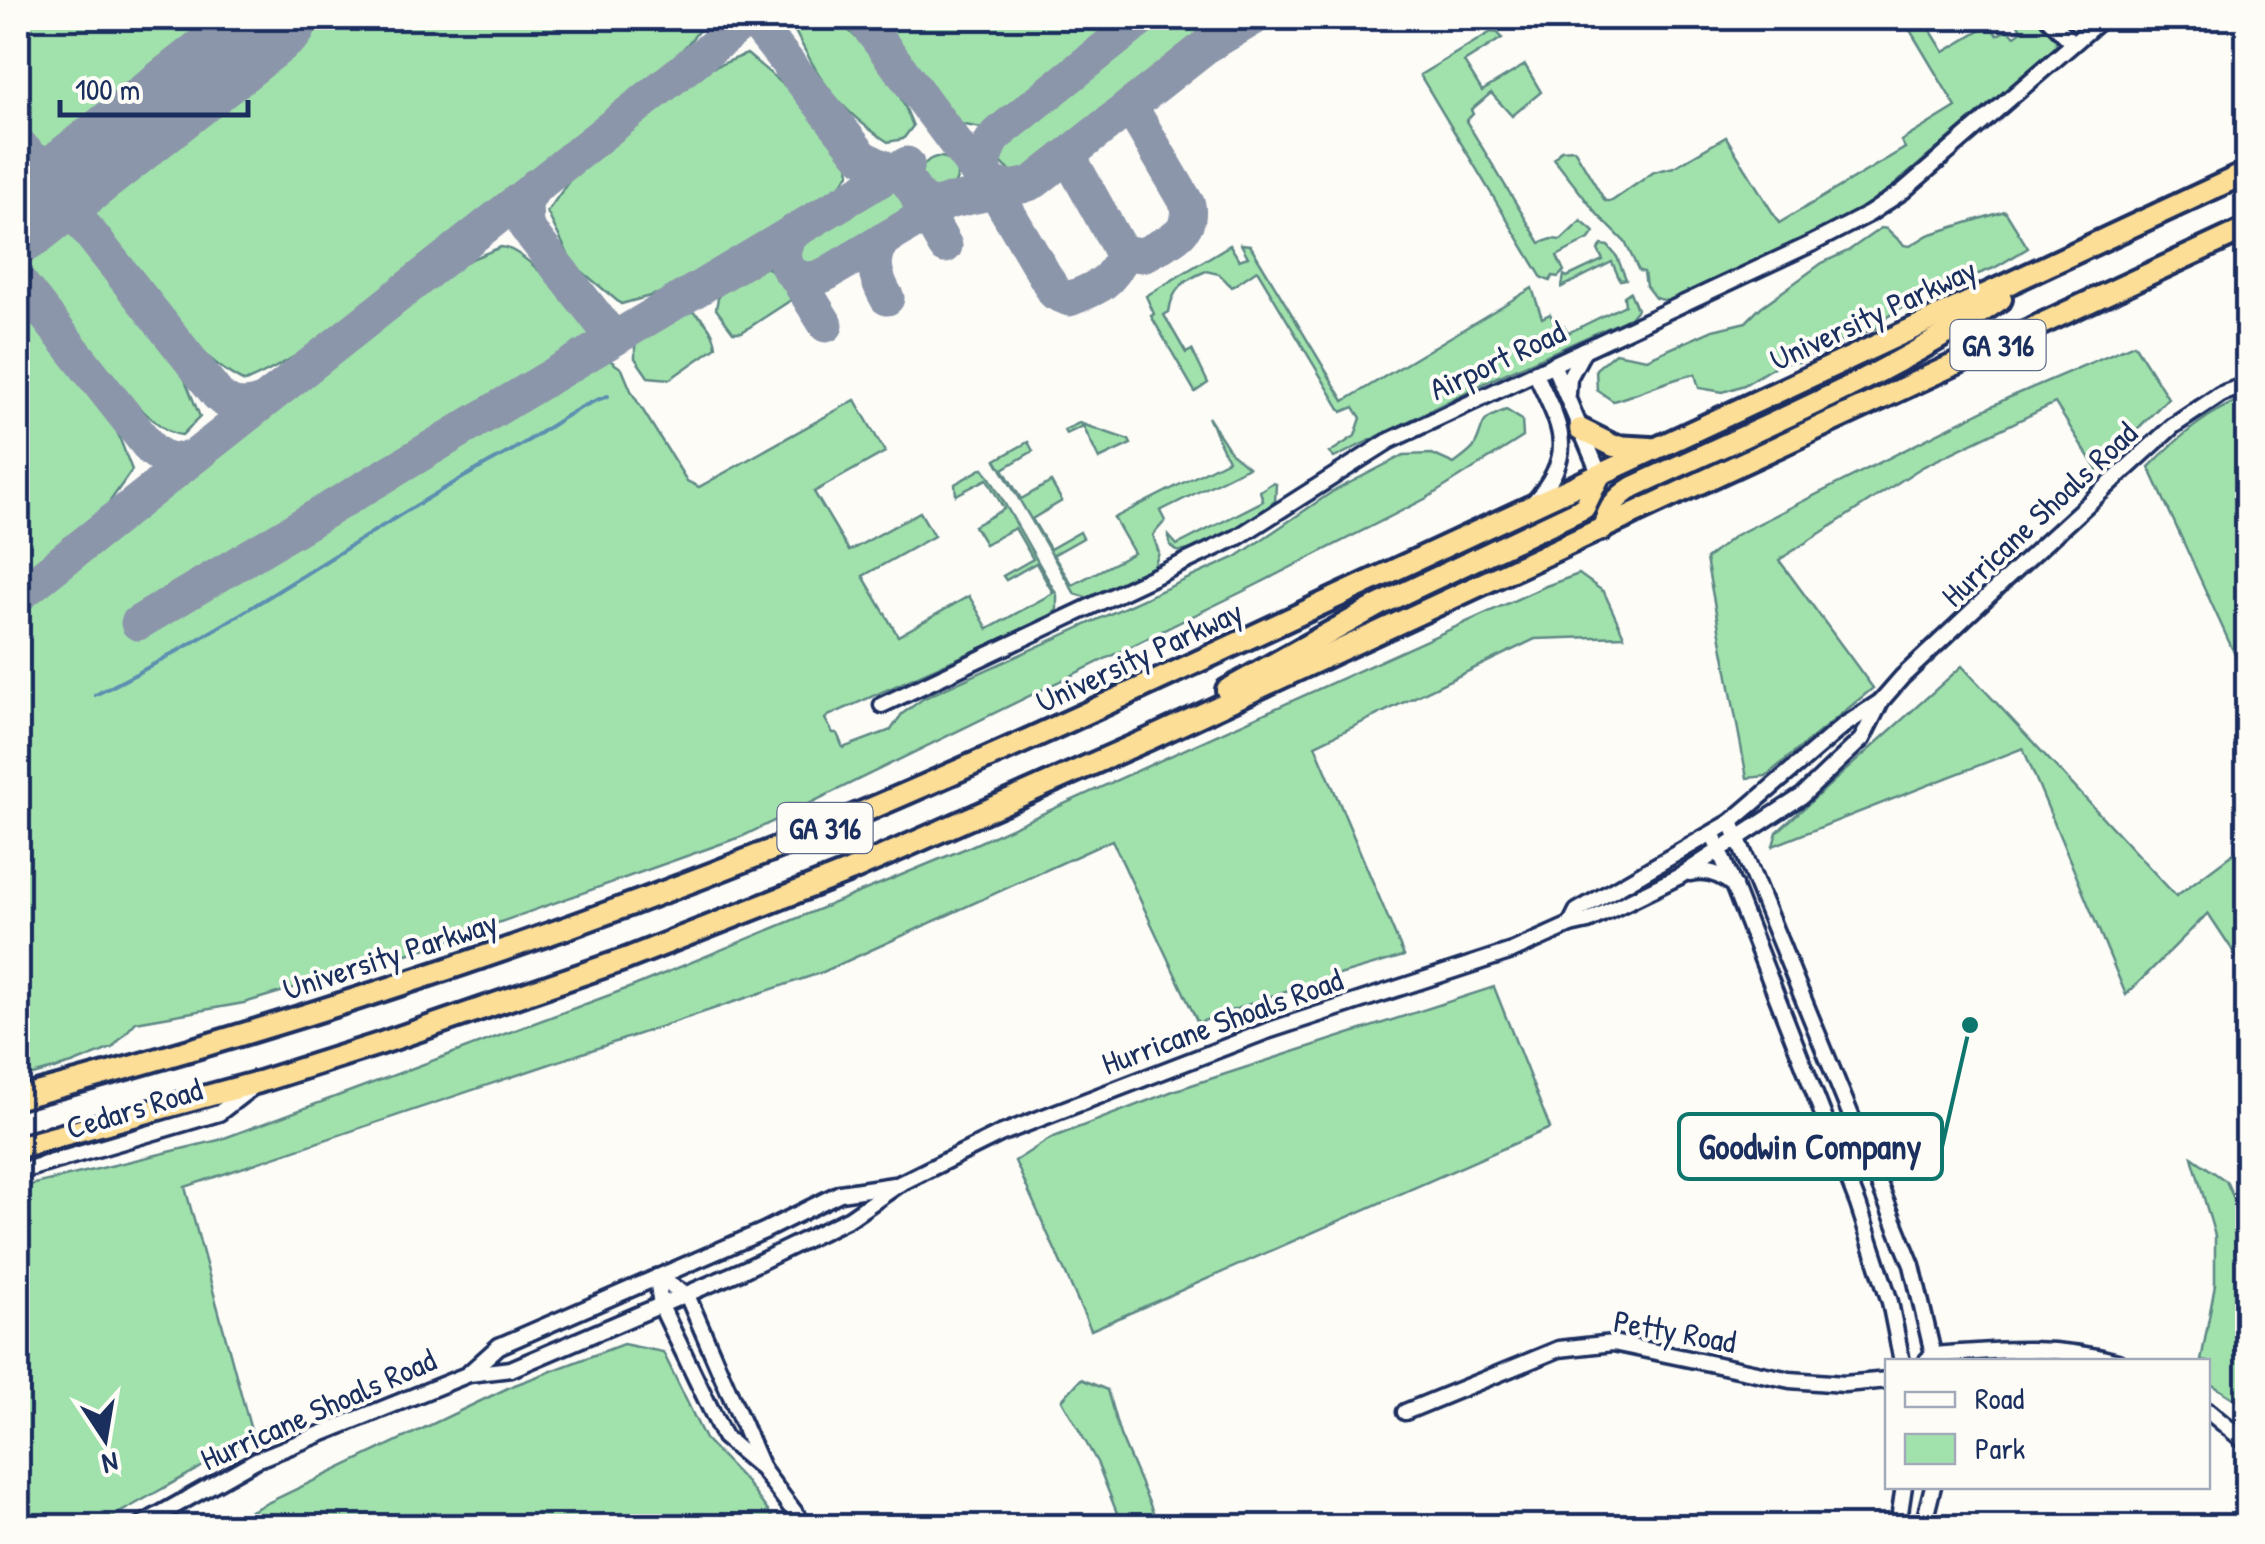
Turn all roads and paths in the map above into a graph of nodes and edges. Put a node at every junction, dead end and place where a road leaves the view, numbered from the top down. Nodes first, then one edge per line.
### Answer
1 (2048, 18) edge
2 (2103, 18) edge
3 (2073, 43) junction
4 (2248, 172) edge
5 (2248, 228) edge
6 (2045, 266) junction
7 (1584, 350) junction
8 (1553, 364) junction
9 (1535, 372) junction
10 (2248, 384) edge
11 (1568, 400) junction
12 (1580, 429) junction
13 (1658, 448) junction
14 (1600, 474) junction
15 (1528, 508) junction
16 (1603, 529) junction
17 (1881, 701) junction
18 (882, 705) dead end
19 (1149, 740) junction
20 (1762, 821) junction
21 (1734, 829) junction
22 (1713, 834) junction
23 (1720, 848) junction
24 (1751, 872) junction
25 (1680, 876) junction
26 (1734, 886) junction
27 (1570, 925) junction
28 (259, 1082) junction
29 (18, 1098) edge
30 (18, 1146) edge
31 (18, 1172) edge
32 (899, 1184) junction
33 (657, 1277) junction
34 (687, 1295) junction
35 (661, 1306) junction
36 (1901, 1359) edge
37 (1931, 1359) edge
38 (1938, 1359) edge
39 (2108, 1359) edge
40 (469, 1374) junction
41 (1885, 1380) edge
42 (1405, 1412) dead end
43 (2210, 1415) edge
44 (2248, 1444) edge
45 (762, 1469) junction
46 (1904, 1489) edge
47 (1932, 1489) edge
48 (139, 1526) edge
49 (805, 1526) edge
50 (1898, 1526) edge
51 (1924, 1526) edge

1 - 3 street
2 - 3 street, Airport Road
3 - 7 street, Airport Road
4 - 6 highway, University Parkway / GA 316
5 - 16 highway, GA 316
6 - 13 highway, University Parkway / GA 316
6 - 16 highway
7 - 8 street, Airport Road
7 - 11 street
8 - 9 street, Airport Road
8 - 11 street
9 - 15 street
9 - 18 street, Airport Road
10 - 17 street, Hurricane Shoals Road
11 - 12 street
12 - 13 highway
12 - 14 street
13 - 14 highway, University Parkway / GA 316
14 - 15 highway, University Parkway / GA 316
14 - 19 highway
15 - 29 highway, University Parkway / GA 316
16 - 19 highway, GA 316
17 - 20 street, Hurricane Shoals Road
17 - 21 street, Hurricane Shoals Road
19 - 28 highway, GA 316
20 - 21 street, Hurricane Shoals Road
20 - 24 street
21 - 22 street, Hurricane Shoals Road
21 - 23 street, Hurricane Shoals Road
21 - 24 street
22 - 23 street
22 - 27 street, Hurricane Shoals Road
23 - 25 street, Hurricane Shoals Road
23 - 26 street
24 - 37 street
25 - 26 street
25 - 27 street, Hurricane Shoals Road
26 - 36 street
27 - 32 street, Hurricane Shoals Road
28 - 30 highway, GA 316
28 - 31 street, Cedars Road
32 - 33 street, Hurricane Shoals Road
32 - 34 street, Hurricane Shoals Road
33 - 34 street
33 - 35 street
33 - 40 street, Hurricane Shoals Road
34 - 35 street, Hurricane Shoals Road
34 - 45 street
35 - 40 street, Hurricane Shoals Road
35 - 45 street
38 - 39 street
40 - 48 street, Hurricane Shoals Road
41 - 42 street, Petty Road
43 - 44 street
45 - 49 street
46 - 50 street
47 - 51 street

